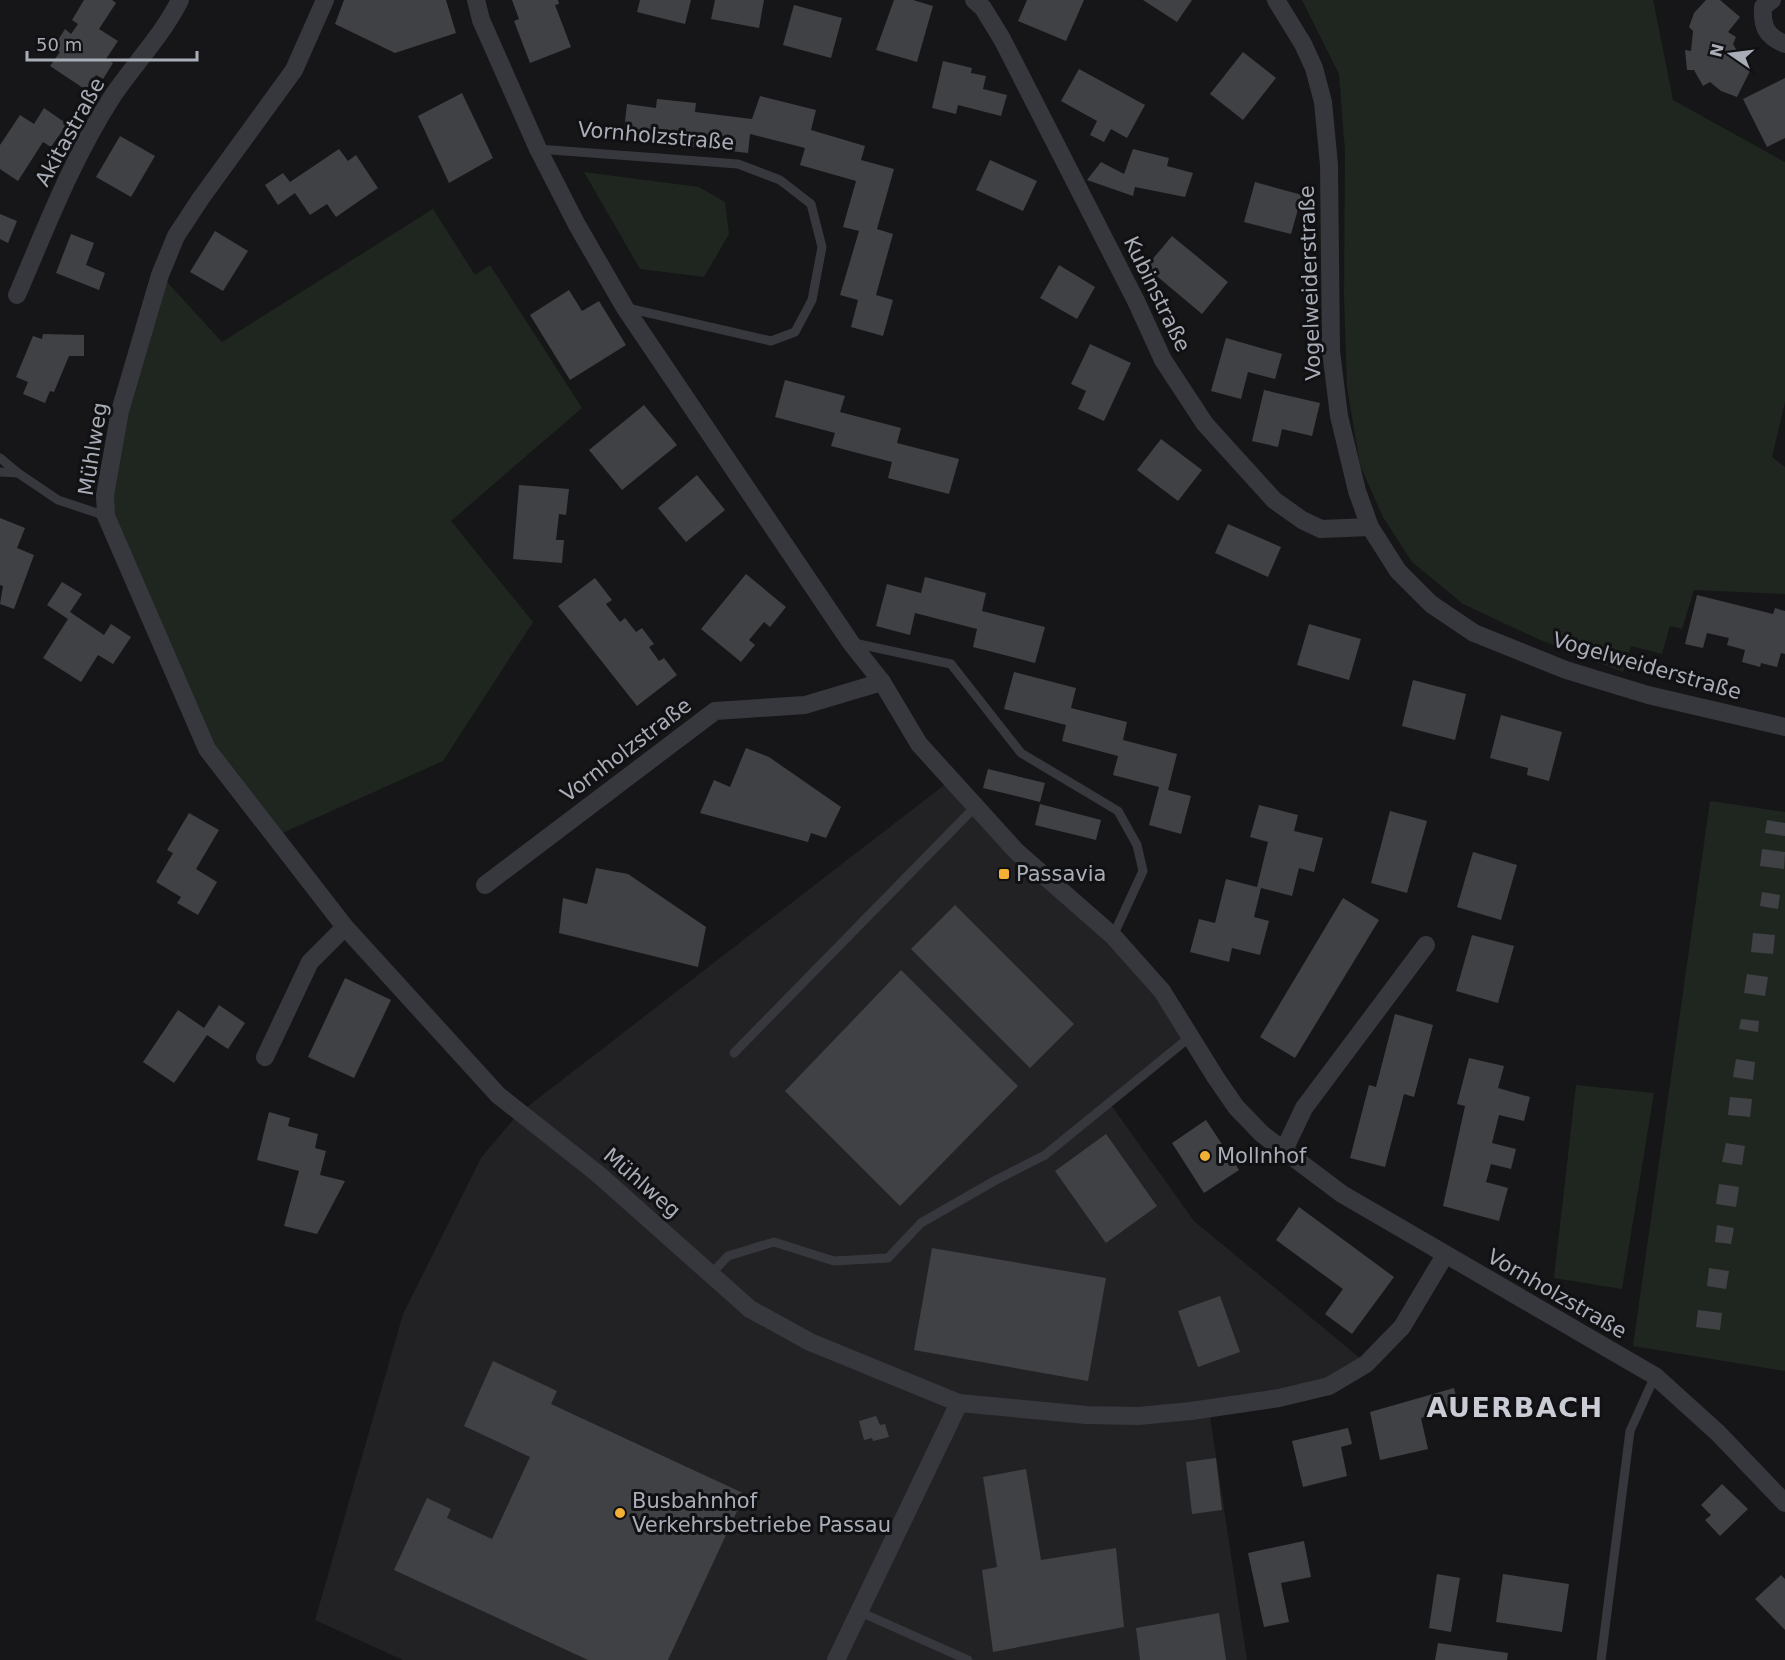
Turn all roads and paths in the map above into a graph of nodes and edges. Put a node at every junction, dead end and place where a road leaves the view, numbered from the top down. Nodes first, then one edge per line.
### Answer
1 (180, 0) edge
2 (325, 0) edge
3 (476, 0) edge
4 (974, 0) edge
5 (1276, 0) edge
6 (1772, 0) edge
7 (1785, 44) edge
8 (538, 149) junction
9 (17, 295) dead end
10 (625, 308) junction
11 (0, 458) edge
12 (0, 472) edge
13 (18, 473) junction
14 (106, 516) junction
15 (1370, 527) junction
16 (851, 643) junction
17 (882, 682) junction
18 (1785, 727) edge
19 (976, 806) junction
20 (485, 885) dead end
21 (345, 927) junction
22 (1113, 936) junction
23 (1426, 945) dead end
24 (1190, 1037) junction
25 (734, 1053) dead end
26 (265, 1057) dead end
27 (1283, 1152) junction
28 (1445, 1255) junction
29 (711, 1274) junction
30 (1655, 1376) junction
31 (959, 1402) junction
32 (1785, 1503) edge
33 (858, 1611) junction
34 (836, 1660) edge
35 (968, 1660) edge
36 (1601, 1660) edge

1 - 9 street, Akitastraße
2 - 14 street, Mühlweg
3 - 8 street, Vornholzstraße
4 - 15 street, Kubinstraße
5 - 15 street, Vogelweiderstraße
6 - 7 street
8 - 10 street, Vornholzstraße
8 - 10 lane, Vornholzstraße
10 - 16 street, Vornholzstraße
11 - 13 lane
12 - 13 lane
13 - 14 lane
14 - 21 street, Mühlweg
15 - 18 street, Vogelweiderstraße
16 - 17 street, Vornholzstraße
16 - 22 lane
17 - 19 street, Vornholzstraße
17 - 20 street, Vornholzstraße
19 - 22 street, Vornholzstraße
19 - 25 lane
21 - 26 street
21 - 29 street, Mühlweg
22 - 24 street, Vornholzstraße
23 - 27 street
24 - 27 street, Vornholzstraße
24 - 29 lane
27 - 28 street, Vornholzstraße
28 - 30 street, Vornholzstraße
28 - 31 street, Mühlweg
29 - 31 street, Mühlweg
30 - 32 street, Vornholzstraße
30 - 36 lane
31 - 33 street
33 - 34 street
33 - 35 lane

